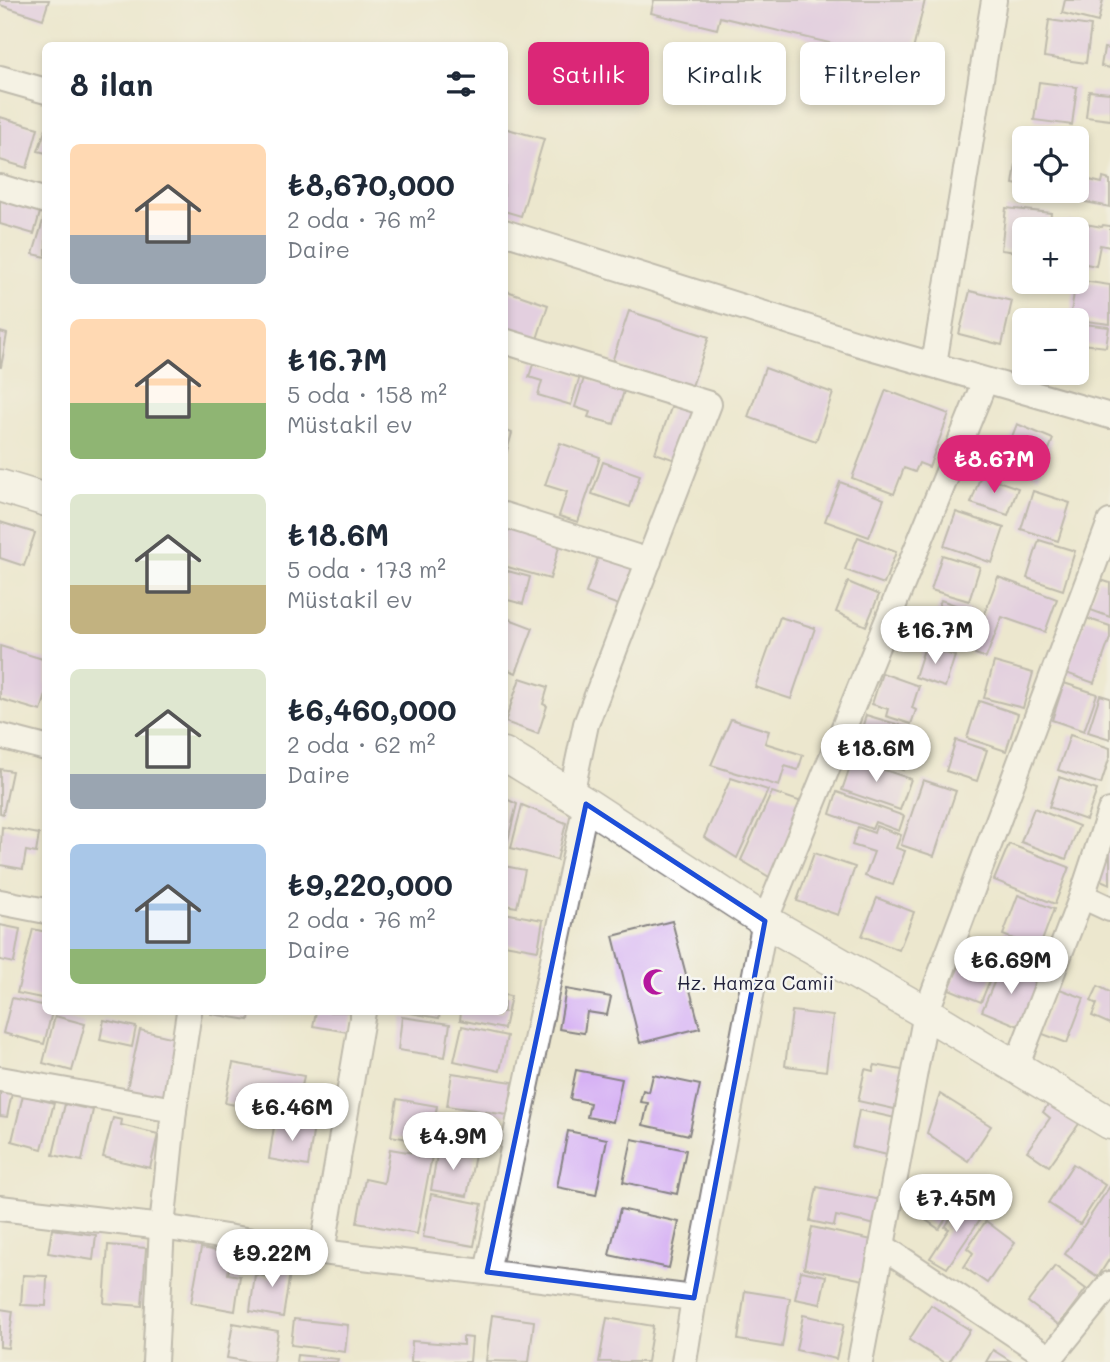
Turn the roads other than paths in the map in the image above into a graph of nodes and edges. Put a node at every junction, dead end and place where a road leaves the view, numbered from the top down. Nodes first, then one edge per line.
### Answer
1 (994, 0) edge
2 (0, 78) edge
3 (42, 90) edge
4 (0, 187) edge
5 (42, 200) edge
6 (508, 233) edge
7 (508, 342) edge
8 (934, 364) junction
9 (985, 381) junction
10 (1110, 416) edge
11 (0, 486) edge
12 (42, 499) edge
13 (508, 516) edge
14 (1110, 522) edge
15 (649, 561) junction
16 (0, 736) edge
17 (42, 747) edge
18 (508, 756) edge
19 (579, 800) junction
20 (1110, 811) edge
21 (1082, 896) junction
22 (0, 902) edge
23 (1110, 909) edge
24 (42, 910) edge
25 (765, 921) junction
26 (926, 1013) junction
27 (189, 1015) edge
28 (362, 1015) edge
29 (1016, 1067) junction
30 (0, 1079) edge
31 (174, 1110) junction
32 (1110, 1124) edge
33 (0, 1208) edge
34 (162, 1227) junction
35 (882, 1247) junction
36 (322, 1252) junction
37 (487, 1272) junction
38 (1110, 1284) edge
39 (694, 1298) junction
40 (1048, 1360) edge
41 (155, 1362) edge
42 (684, 1362) edge
43 (860, 1362) edge

1 - 8 street
2 - 3 street
4 - 5 street
6 - 8 street
7 - 15 street
8 - 9 street
9 - 10 street
9 - 25 street
11 - 12 street
13 - 15 street
14 - 26 street
15 - 19 street
16 - 17 street
18 - 19 street
19 - 25 street
19 - 37 street
20 - 21 street
21 - 23 street
21 - 29 street
22 - 24 street
25 - 26 street
25 - 39 street
26 - 29 street
26 - 35 street
27 - 31 street
28 - 36 street
29 - 32 street
30 - 31 street
31 - 34 street
33 - 34 street
34 - 36 street
34 - 41 street
35 - 40 street
35 - 43 street
36 - 37 street
37 - 39 street
38 - 40 street
39 - 42 street

